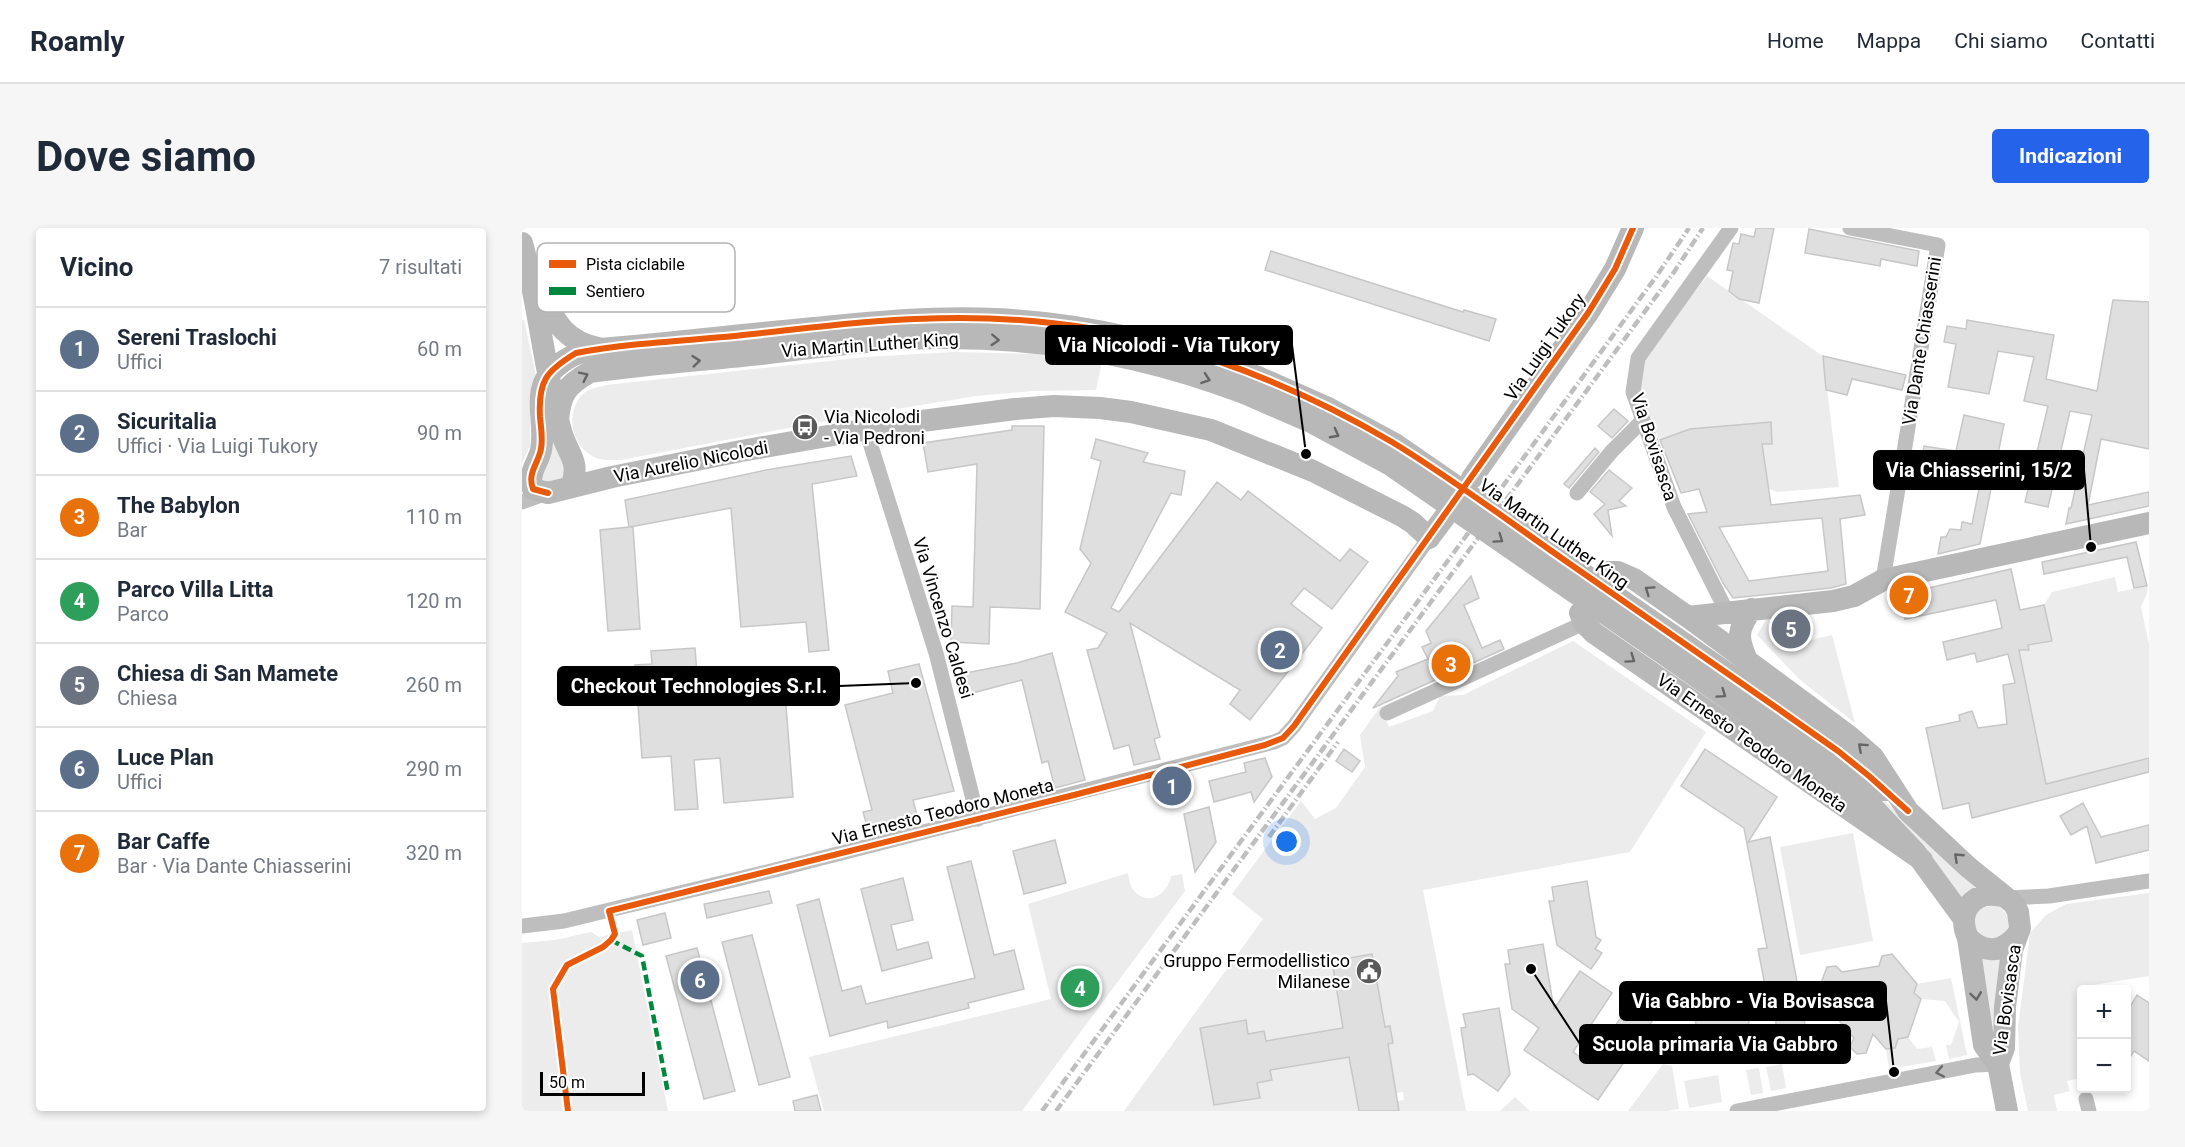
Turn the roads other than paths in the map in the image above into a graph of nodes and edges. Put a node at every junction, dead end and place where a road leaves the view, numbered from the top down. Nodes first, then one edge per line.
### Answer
1 (1633, 228) edge
2 (1731, 228) edge
3 (1850, 228) edge
4 (522, 243) edge
5 (531, 275) junction
6 (537, 287) edge
7 (537, 310) edge
8 (537, 312) edge
9 (550, 312) edge
10 (602, 349) junction
11 (548, 373) junction
12 (1247, 383) junction
13 (1642, 420) junction
14 (558, 421) junction
15 (866, 430) junction
16 (575, 463) junction
17 (612, 477) junction
18 (1472, 478) dead end
19 (571, 487) junction
20 (548, 493) junction
21 (1577, 494) dead end
22 (522, 502) edge
23 (1444, 518) dead end
24 (2149, 523) edge
25 (1429, 538) junction
26 (1606, 572) dead end
27 (1883, 580) junction
28 (1752, 609) junction
29 (1727, 612) junction
30 (1688, 617) junction
31 (1582, 618) joint
32 (1680, 653) junction
33 (1747, 660) junction
34 (1387, 713) dead end
35 (1908, 811) junction
36 (978, 819) junction
37 (1922, 860) junction
38 (2149, 881) edge
39 (2049, 896) junction
40 (2005, 897) junction
41 (522, 926) edge
42 (2019, 928) junction
43 (1966, 929) junction
44 (1998, 1064) junction
45 (1737, 1111) edge
46 (2007, 1111) edge

1 - 18 street, Via Luigi Tukory
2 - 13 street, Via Bovisasca
3 - 27 street, Via Dante Chiasserini
4 - 5 street
5 - 6 street
5 - 7 street
8 - 11 street
9 - 10 street
10 - 11 street, Via Martin Luther King
10 - 12 street, Via Martin Luther King
11 - 14 street
11 - 20 street
14 -> 12 street, Via Martin Luther King
12 - 32 street, Via Martin Luther King, bridge
13 - 21 street
13 - 29 street, Via Bovisasca
14 - 16 street
15 - 17 street, Via Aurelio Nicolodi
15 - 25 street, Via Aurelio Nicolodi
15 - 36 street, Via Vincenzo Caldesi
16 - 17 street
16 - 19 street
17 - 19 street, Via Aurelio Nicolodi
19 - 20 street, Via Aurelio Nicolodi
20 - 22 street
23 - 25 street
24 - 27 street
25 - 36 street, Via Ernesto Teodoro Moneta
30 -> 26 street, Via Bovisasca
27 - 28 street
28 - 29 street
28 - 33 street
29 - 30 street
30 - 33 street, Via Bovisasca
31 - 34 street, Via Ernesto Teodoro Moneta
31 -> 37 street, Via Ernesto Teodoro Moneta
32 - 35 street, Via Martin Luther King
32 -> 37 street, Via Martin Luther King
35 -> 33 street, Via Bovisasca
40 -> 35 street, Via Bovisasca
36 - 41 street, Via Ernesto Teodoro Moneta
37 - 43 street, Via Bovisasca
38 - 39 street
39 - 40 street
39 - 42 street
40 - 42 street, Via Bovisasca
40 - 43 street
42 - 43 street, Via Bovisasca
42 - 44 street, Via Bovisasca
43 -> 44 street, Via Bovisasca
44 -> 45 street
44 - 46 street, Via Bovisasca

